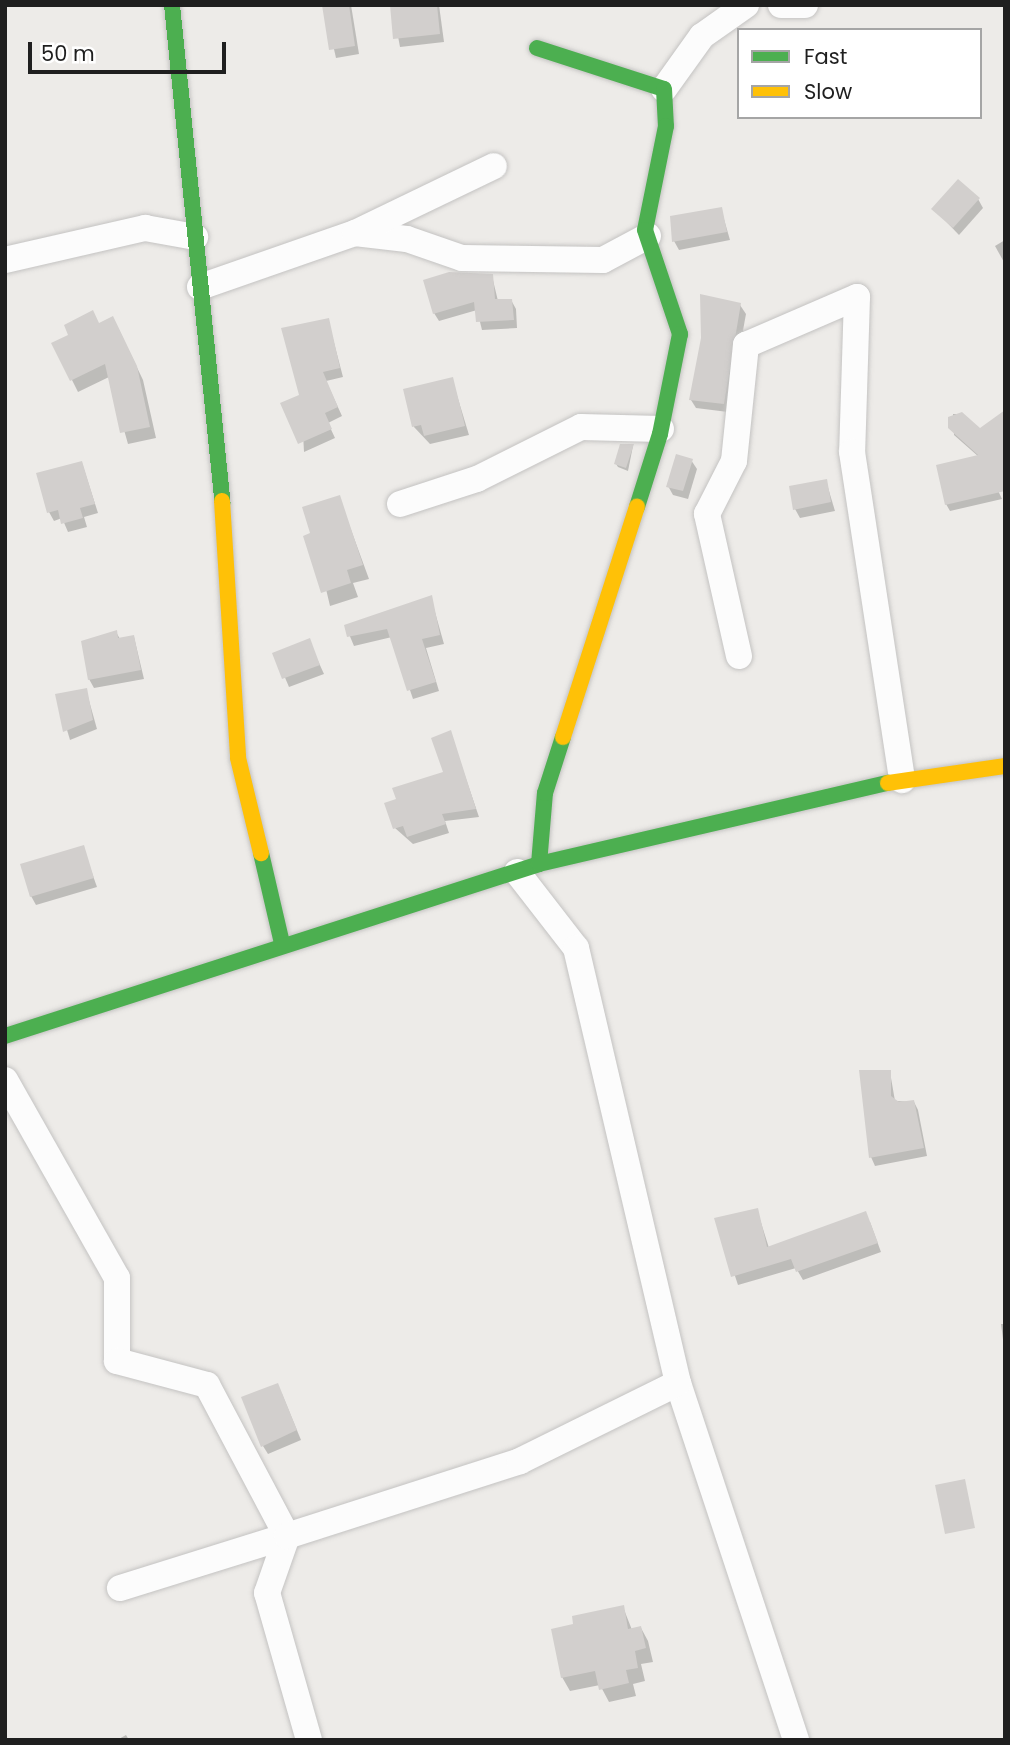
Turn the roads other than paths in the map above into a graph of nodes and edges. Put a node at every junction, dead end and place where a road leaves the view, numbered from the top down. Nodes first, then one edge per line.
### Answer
1 (746, 5) edge
2 (781, 5) edge
3 (805, 5) edge
4 (165, 8) edge
5 (537, 48) dead end
6 (664, 89) junction
7 (494, 166) dead end
8 (355, 233) junction
9 (195, 236) junction
10 (648, 236) junction
11 (5, 260) edge
12 (200, 287) junction
13 (661, 429) junction
14 (400, 504) dead end
15 (739, 656) dead end
16 (1005, 766) edge
17 (902, 780) junction
18 (528, 868) junction
19 (282, 943) junction
20 (5, 1036) edge
21 (5, 1080) edge
22 (678, 1383) junction
23 (287, 1536) junction
24 (120, 1588) dead end
25 (309, 1740) edge
26 (796, 1740) edge

1 - 6 street
2 - 3 street
4 - 9 street
5 - 6 street
6 - 10 street
7 - 8 street
8 - 10 street
8 - 12 street
9 - 11 street
9 - 12 street
10 - 13 street
12 - 19 street
13 - 14 street
13 - 18 street
15 - 17 street
16 - 17 street
17 - 18 street
18 - 19 street
18 - 22 street
19 - 20 street
21 - 23 street
22 - 23 street
22 - 26 street
23 - 24 street
23 - 25 street

